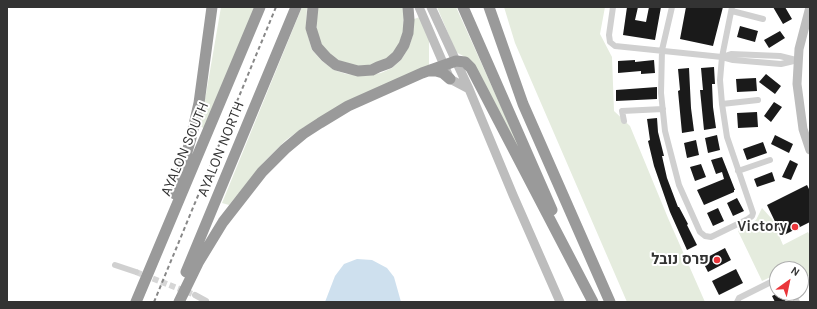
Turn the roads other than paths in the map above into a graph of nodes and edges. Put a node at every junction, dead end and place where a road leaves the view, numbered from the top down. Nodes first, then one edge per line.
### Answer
1 (212, 7) edge
2 (260, 7) edge
3 (296, 7) edge
4 (313, 7) edge
5 (408, 7) edge
6 (420, 7) edge
7 (431, 7) edge
8 (463, 7) edge
9 (489, 7) edge
10 (613, 7) edge
11 (672, 7) edge
12 (810, 7) edge
13 (732, 9) edge
14 (763, 19) dead end
15 (662, 50) junction
16 (722, 57) junction
17 (798, 60) junction
18 (456, 61) junction
19 (444, 65) junction
20 (428, 71) junction
21 (450, 79) junction
22 (469, 89) junction
23 (758, 100) dead end
24 (722, 104) junction
25 (663, 109) junction
26 (624, 121) dead end
27 (810, 150) edge
28 (770, 160) dead end
29 (738, 171) junction
30 (161, 241) junction
31 (115, 265) dead end
32 (136, 272) tunnel mouth
33 (769, 283) edge
34 (194, 295) tunnel mouth
35 (206, 301) dead end
36 (136, 302) edge
37 (174, 302) edge
38 (179, 302) edge
39 (560, 302) edge
40 (593, 302) edge
41 (611, 302) edge
42 (737, 302) edge

1 - 30 highway
2 - 30 highway, AYALON SOUTH
3 - 37 highway, AYALON NORTH
4 - 5 highway
6 - 19 street
7 - 18 street
8 - 40 highway
9 - 41 highway
10 - 15 street
11 - 15 street
12 - 17 street
13 - 14 street
13 - 16 street
15 - 16 street
15 - 25 street
16 - 17 street
16 - 24 street
17 - 27 street
18 - 19 highway
18 - 22 street
18 - 40 highway
19 - 20 highway
19 - 21 street
20 - 21 highway
20 - 38 highway
21 - 22 street
22 - 39 street
23 - 24 street
24 - 29 street
25 - 26 street
25 - 29 street
28 - 29 street
30 - 36 highway, AYALON SOUTH
31 - 32 street
33 - 42 street
34 - 35 street

